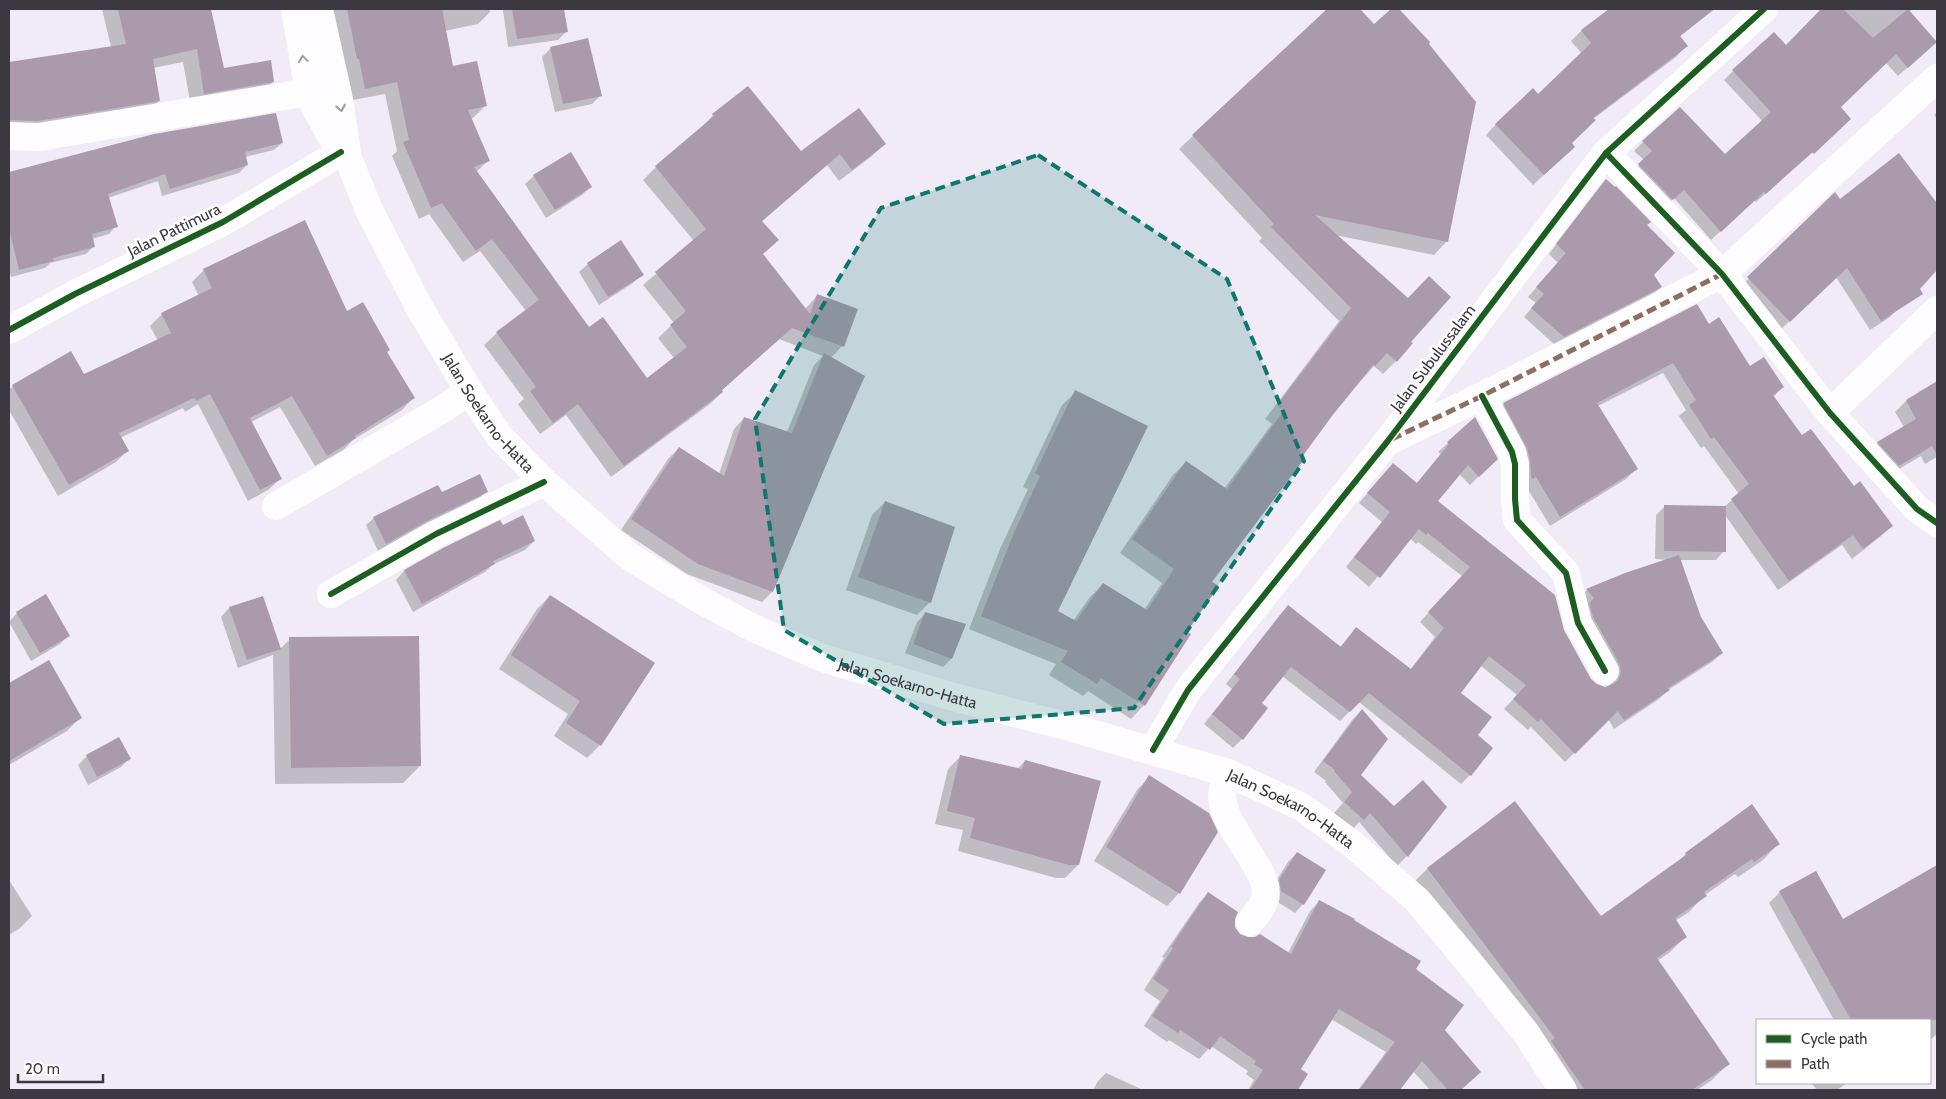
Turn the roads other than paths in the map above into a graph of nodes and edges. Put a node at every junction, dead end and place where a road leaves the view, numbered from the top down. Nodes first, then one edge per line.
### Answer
1 (295, 9) edge
2 (319, 9) edge
3 (1764, 9) edge
4 (1937, 78) edge
5 (309, 92) junction
6 (9, 136) edge
7 (346, 153) junction
8 (1606, 153) junction
9 (1722, 274) junction
10 (1937, 310) edge
11 (9, 330) edge
12 (469, 391) junction
13 (1482, 396) junction
14 (1830, 414) junction
15 (1387, 442) junction
16 (544, 482) junction
17 (276, 506) dead end
18 (1937, 523) edge
19 (331, 594) dead end
20 (1605, 671) dead end
21 (1152, 750) junction
22 (1228, 773) junction
23 (1250, 922) dead end
24 (1559, 1089) edge

5 -> 1 main road, Jalan Soekarno-Hatta
2 -> 7 main road, Jalan Soekarno-Hatta
3 - 8 main road, Jalan Subulussalam
4 - 9 main road
5 - 6 main road
5 - 7 main road, Jalan Soekarno-Hatta
7 - 11 main road, Jalan Pattimura
7 - 12 main road, Jalan Soekarno-Hatta
8 - 9 main road
8 - 15 main road, Jalan Subulussalam
9 - 13 main road
9 - 14 main road
10 - 14 main road
12 - 16 main road, Jalan Soekarno-Hatta
12 - 17 main road
13 - 15 main road
13 - 20 main road
14 - 18 main road
15 - 21 main road, Jalan Subulussalam
16 - 19 main road
16 - 21 main road, Jalan Soekarno-Hatta
21 - 22 main road, Jalan Soekarno-Hatta
22 - 23 main road
22 - 24 main road, Jalan Soekarno-Hatta

